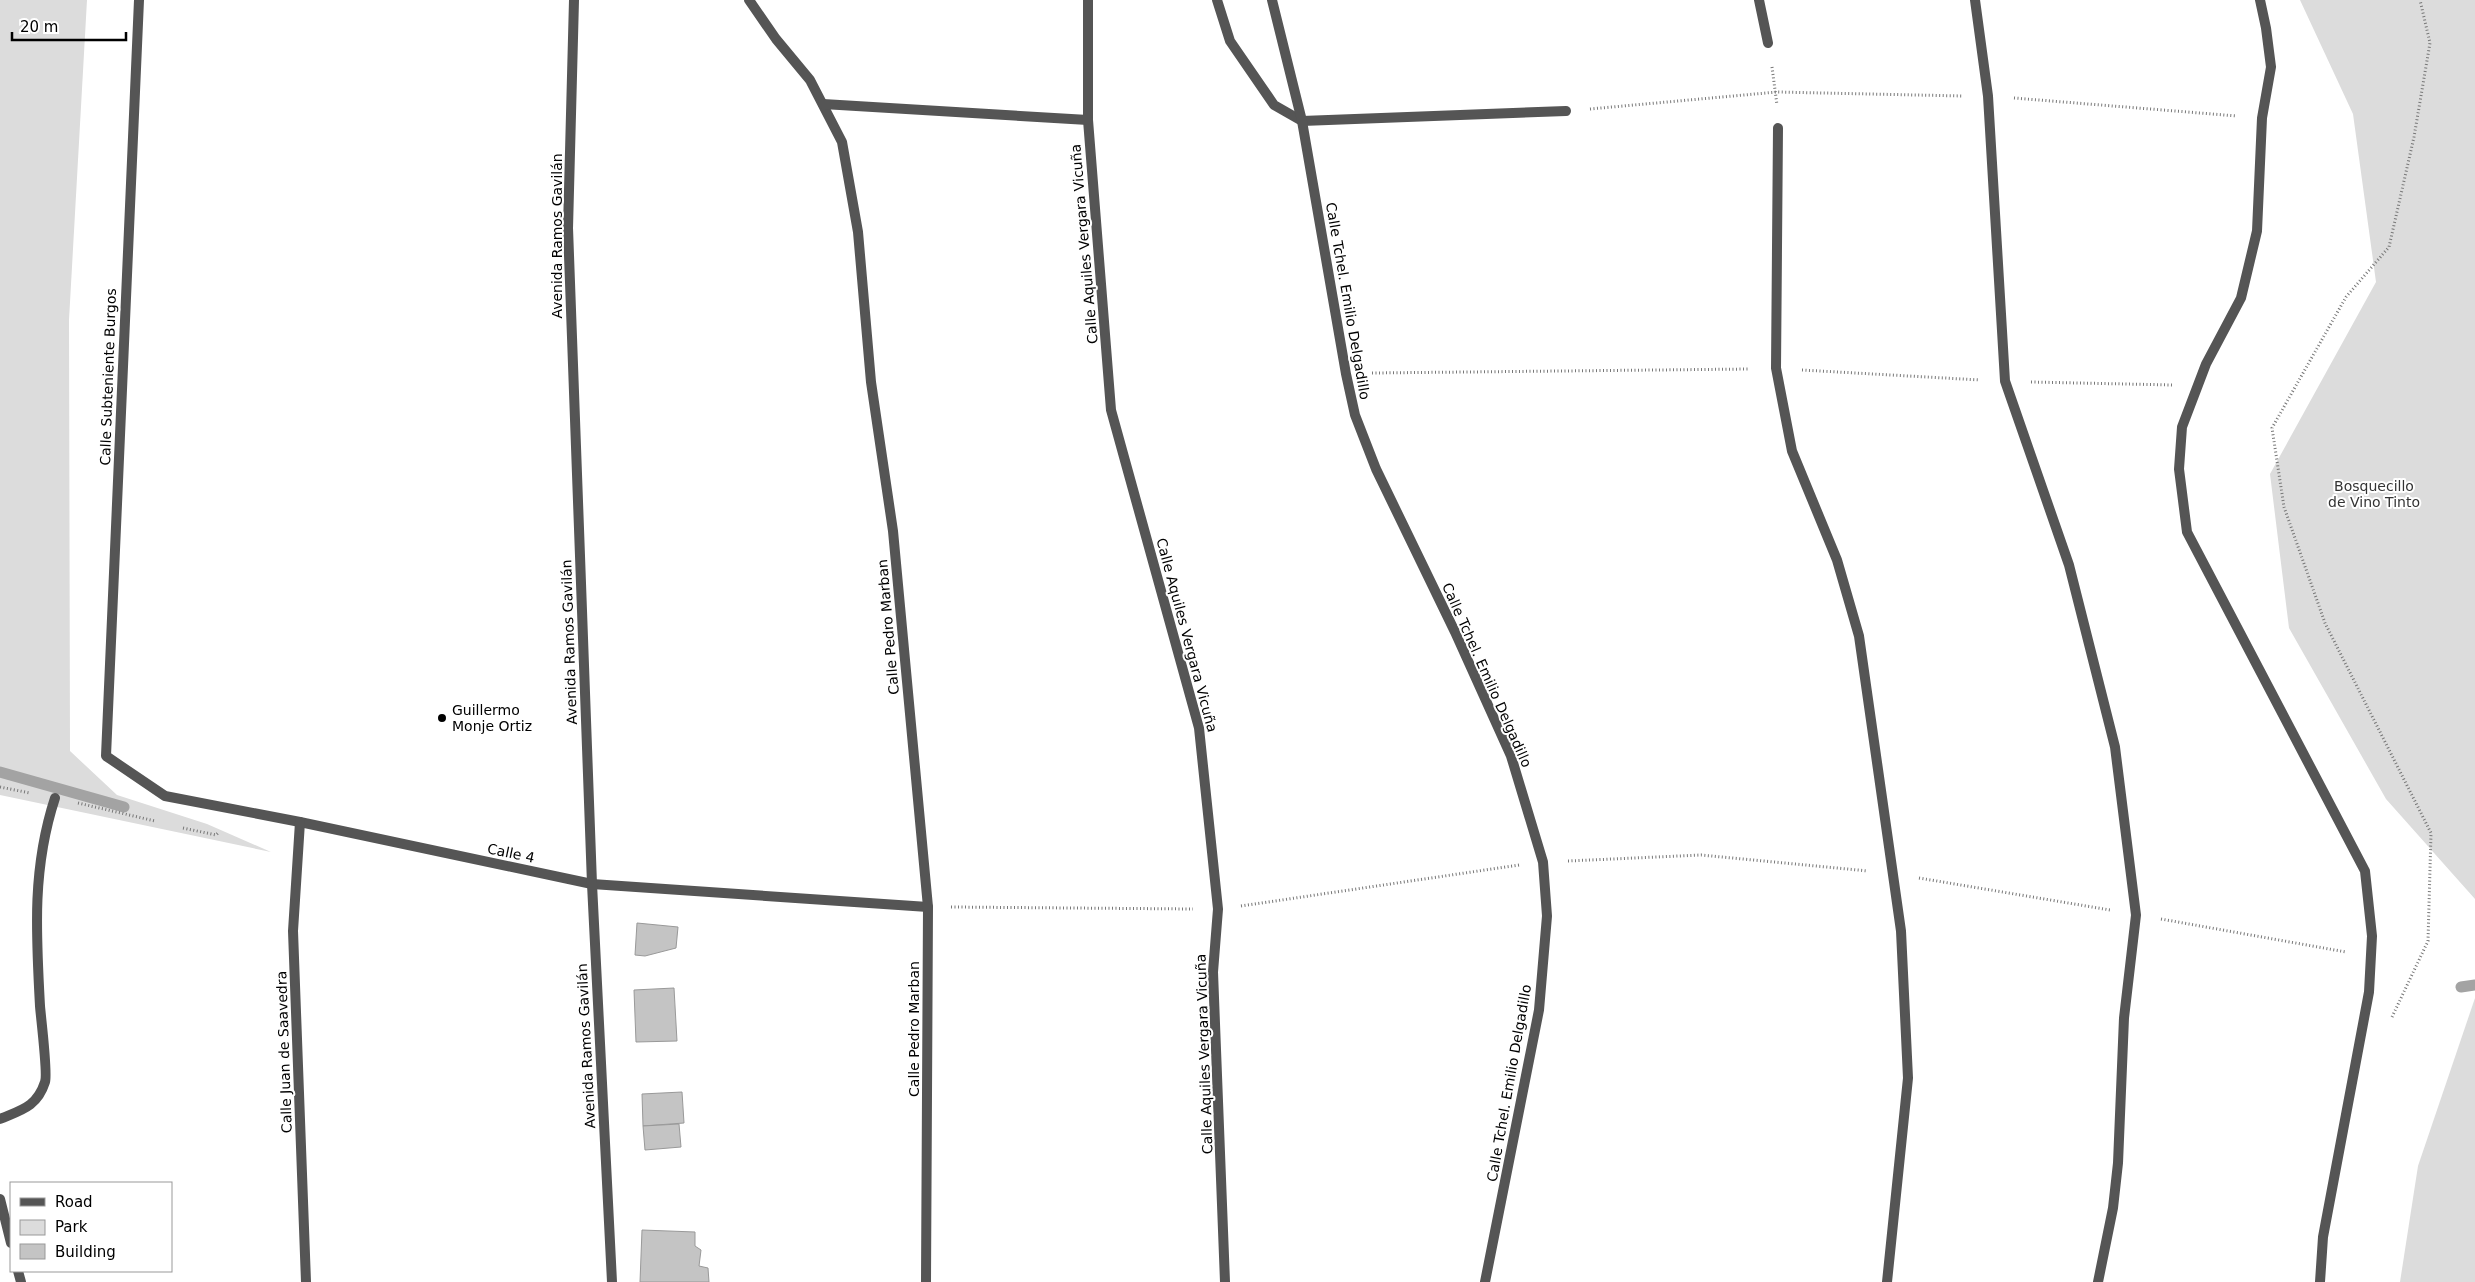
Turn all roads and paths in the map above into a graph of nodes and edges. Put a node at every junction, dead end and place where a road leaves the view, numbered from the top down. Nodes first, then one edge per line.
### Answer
1 (139, 0) edge
2 (574, 0) edge
3 (749, 0) edge
4 (1088, 0) edge
5 (1217, 0) edge
6 (1272, 0) edge
7 (1759, 0) edge
8 (1975, 0) edge
9 (2260, 0) edge
10 (2420, 0) edge
11 (1768, 43) joint
12 (1777, 92) junction
13 (1988, 96) junction
14 (823, 104) junction
15 (1566, 112) joint
16 (2262, 118) junction
17 (1088, 120) junction
18 (1302, 121) junction
19 (1778, 128) joint
20 (1776, 368) junction
21 (1346, 374) junction
22 (106, 756) joint
23 (0, 787) edge
24 (55, 798) junction
25 (242, 812) junction
26 (159, 822) dead end
27 (300, 822) junction
28 (178, 826) dead end
29 (1543, 862) junction
30 (1893, 874) junction
31 (592, 884) junction
32 (928, 907) junction
33 (1218, 909) junction
34 (2389, 1021) dead end
35 (0, 1119) edge
36 (0, 1198) edge
37 (10, 1238) edge
38 (306, 1282) edge
39 (612, 1282) edge
40 (926, 1282) edge
41 (1225, 1282) edge
42 (1486, 1282) edge
43 (1887, 1282) edge
44 (2098, 1282) edge
45 (2320, 1282) edge

1 - 22 street, Calle Subteniente Burgos
2 - 31 street, Avenida Ramos Gavilán
3 - 14 street, Calle Pedro Marban
4 - 17 street, Calle Aquiles Vergara Vicuña
5 - 18 street
6 - 18 street, Calle Tchel. Emilio Delgadillo
7 - 11 street
8 - 13 street
9 - 16 street
10 - 34 path
11 - 12 path
12 - 13 path
12 - 15 path
12 - 19 path
13 - 16 path
13 - 44 street
14 - 17 street
14 - 32 street, Calle Pedro Marban
15 - 18 street
16 - 45 street
17 - 33 street, Calle Aquiles Vergara Vicuña
18 - 21 street, Calle Tchel. Emilio Delgadillo
19 - 20 street
20 - 21 path
20 - 30 street
21 - 29 street, Calle Tchel. Emilio Delgadillo
22 - 25 street, Calle 4
23 - 24 path
24 - 26 path
24 - 35 street
25 - 27 street, Calle 4
25 - 28 path
27 - 31 street, Calle 4
27 - 38 street, Calle Juan de Saavedra
29 - 30 path
29 - 33 path
29 - 42 street, Calle Tchel. Emilio Delgadillo
30 - 43 street
31 - 32 street, Calle 4
31 - 39 street, Avenida Ramos Gavilán
32 - 33 path
32 - 40 street, Calle Pedro Marban
33 - 41 street, Calle Aquiles Vergara Vicuña
36 - 37 street

